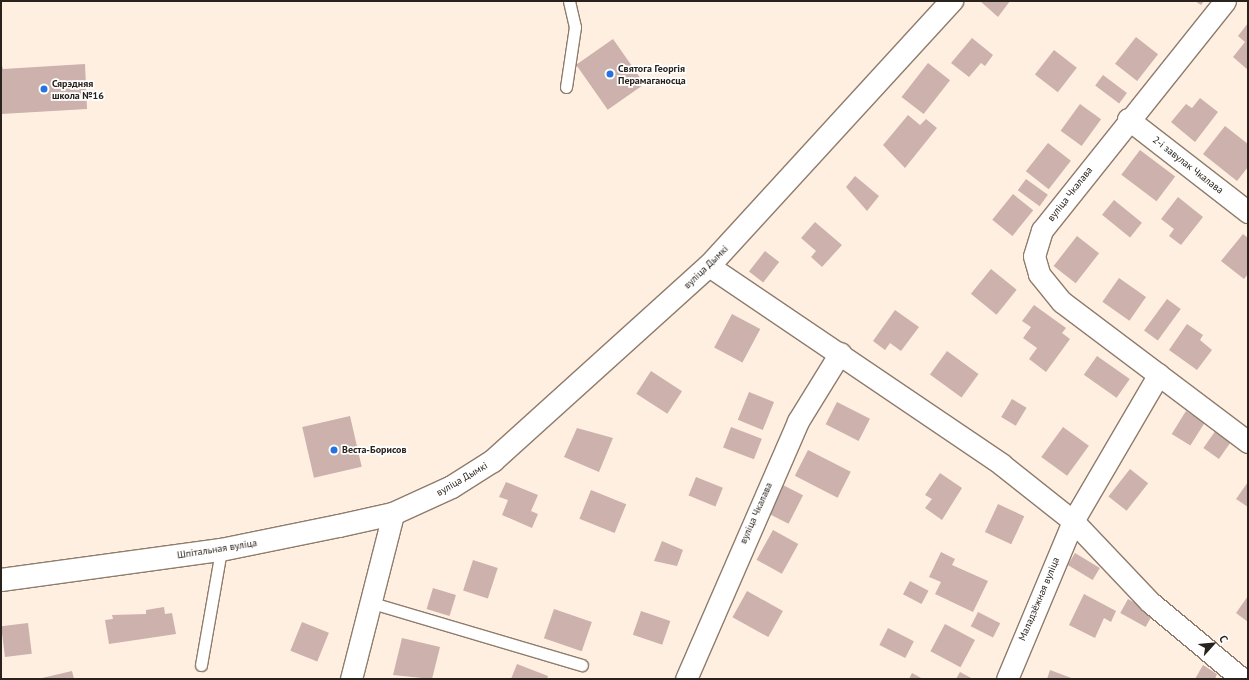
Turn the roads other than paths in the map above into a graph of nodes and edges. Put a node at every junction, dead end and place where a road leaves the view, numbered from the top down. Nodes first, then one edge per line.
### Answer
1 (569, 1) edge
2 (952, 1) edge
3 (1225, 1) edge
4 (566, 87) dead end
5 (1128, 119) junction
6 (1248, 212) edge
7 (709, 266) junction
8 (840, 353) junction
9 (1159, 374) junction
10 (1248, 442) edge
11 (428, 498) joint
12 (393, 514) junction
13 (1073, 521) junction
14 (221, 550) junction
15 (1, 580) edge
16 (369, 602) junction
17 (201, 665) dead end
18 (582, 665) dead end
19 (351, 679) edge
20 (686, 679) edge
21 (1007, 679) edge
22 (1242, 679) edge

1 - 4 lane
2 - 7 street, вуліца Дымкі
3 - 5 street, вуліца Чкалава
5 - 6 street, 2-і завулак Чкалава
5 - 9 street, вуліца Чкалава
7 - 8 street
7 - 11 street, вуліца Дымкі
8 - 13 street
8 - 20 street, вуліца Чкалава
9 - 10 street, вуліца Чкалава
9 - 13 street, Маладзёжная вуліца
11 - 12 street, Шпітальная вуліца
12 - 14 street, Шпітальная вуліца
12 - 16 street
13 - 21 street, Маладзёжная вуліца
13 - 22 street
14 - 15 street, Шпітальная вуліца
14 - 17 lane
16 - 18 lane
16 - 19 street

